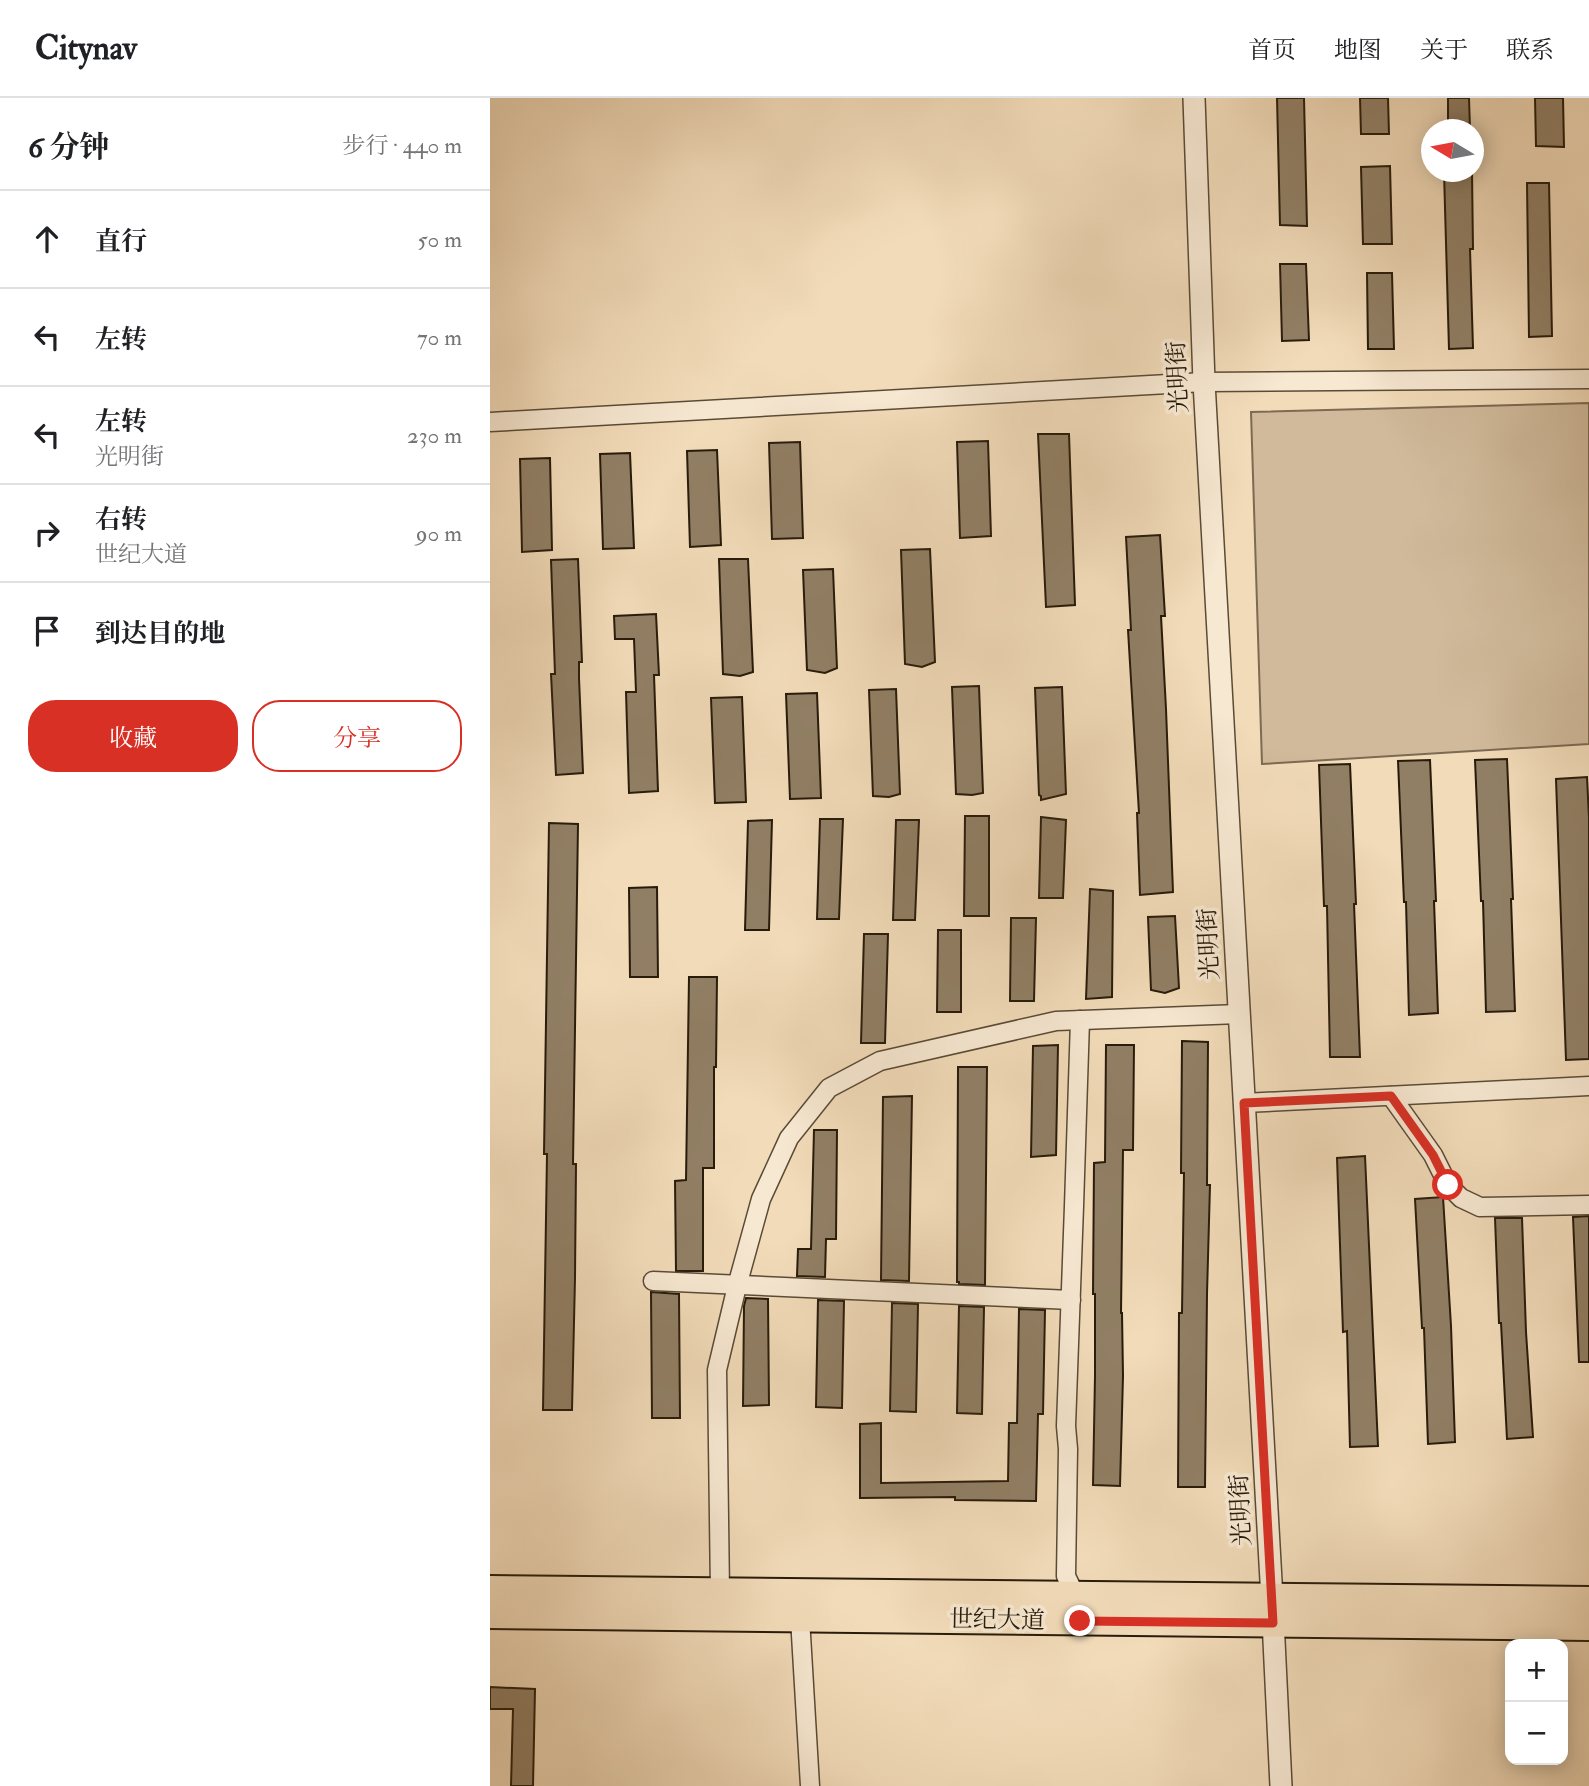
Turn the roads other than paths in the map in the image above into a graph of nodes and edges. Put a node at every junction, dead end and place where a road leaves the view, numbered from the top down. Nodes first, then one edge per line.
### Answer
1 (1194, 98) edge
2 (1589, 379) edge
3 (1204, 382) junction
4 (490, 422) edge
5 (1239, 1014) junction
6 (1080, 1020) junction
7 (1589, 1086) edge
8 (1391, 1096) junction
9 (1244, 1103) junction
10 (1589, 1205) edge
11 (653, 1281) dead end
12 (737, 1286) junction
13 (1071, 1300) junction
14 (490, 1590) edge
15 (720, 1593) junction
16 (1589, 1601) edge
17 (1078, 1609) junction
18 (1273, 1611) junction
19 (490, 1614) edge
20 (800, 1618) junction
21 (1589, 1626) edge
22 (810, 1786) edge
23 (1281, 1786) edge

1 - 3 street, 光明街
2 - 3 street
3 - 4 street
3 - 5 street, 光明街
5 - 6 street
5 - 9 street, 光明街
6 - 12 street
6 - 13 street
7 - 8 street
8 - 9 street
8 - 10 street
9 - 18 street, 光明街
11 - 12 street
12 - 13 street
12 - 15 street
13 - 17 street
14 - 15 main road, 世纪大道
15 - 17 main road, 世纪大道
16 - 18 main road, 世纪大道
17 - 18 main road, 世纪大道
17 - 20 main road, 世纪大道
18 - 21 main road, 世纪大道
18 - 23 street, 光明街
19 - 20 main road, 世纪大道
20 - 22 street

